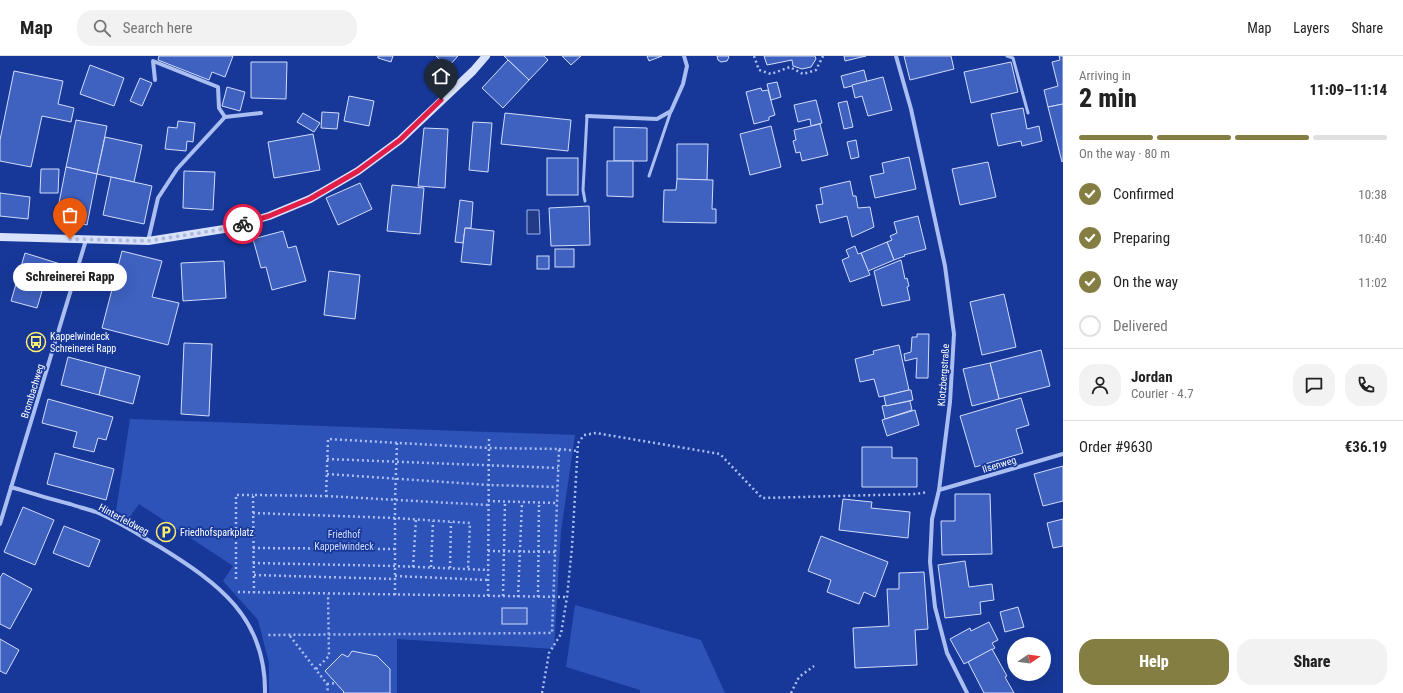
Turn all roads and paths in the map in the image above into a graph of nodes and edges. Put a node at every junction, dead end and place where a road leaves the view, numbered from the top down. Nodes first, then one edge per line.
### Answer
1 (155, 56) edge
2 (486, 56) edge
3 (684, 56) edge
4 (754, 56) edge
5 (823, 56) edge
6 (896, 56) edge
7 (1007, 56) edge
8 (153, 61) junction
9 (155, 80) dead end
10 (671, 111) junction
11 (1028, 113) dead end
12 (261, 114) dead end
13 (587, 116) joint
14 (225, 117) junction
15 (649, 176) dead end
16 (585, 201) dead end
17 (0, 237) edge
18 (86, 239) junction
19 (148, 241) junction
20 (489, 439) dead end
21 (397, 443) junction
22 (489, 448) junction
23 (559, 449) junction
24 (577, 451) junction
25 (1063, 454) edge
26 (327, 458) junction
27 (397, 462) junction
28 (489, 466) junction
29 (558, 468) junction
30 (327, 474) junction
31 (396, 479) junction
32 (489, 485) junction
33 (12, 487) junction
34 (557, 487) junction
35 (939, 490) junction
36 (253, 495) junction
37 (326, 496) junction
38 (395, 500) junction
39 (505, 502) junction
40 (522, 502) junction
41 (539, 502) junction
42 (488, 503) junction
43 (557, 503) junction
44 (253, 513) junction
45 (395, 518) junction
46 (416, 519) junction
47 (433, 521) junction
48 (451, 522) junction
49 (0, 524) edge
50 (253, 548) junction
51 (395, 549) junction
52 (488, 551) junction
53 (504, 551) junction
54 (520, 551) junction
55 (538, 552) junction
56 (555, 552) junction
57 (253, 563) junction
58 (395, 566) junction
59 (413, 567) junction
60 (431, 567) junction
61 (450, 568) junction
62 (468, 569) junction
63 (488, 570) junction
64 (254, 575) junction
65 (395, 577) junction
66 (236, 579) dead end
67 (488, 580) junction
68 (222, 592) junction
69 (254, 592) junction
70 (328, 594) junction
71 (395, 595) junction
72 (488, 596) junction
73 (503, 596) junction
74 (518, 597) junction
75 (538, 597) junction
76 (553, 597) junction
77 (567, 597) junction
78 (255, 635) junction
79 (328, 635) junction
80 (290, 636) junction
81 (814, 666) dead end
82 (316, 669) junction
83 (336, 683) dead end
84 (327, 684) junction
85 (265, 693) edge
86 (328, 693) edge
87 (542, 693) edge
88 (791, 693) edge
89 (967, 693) edge

1 - 8 street
2 - 19 street
3 - 10 street
4 - 5 path
6 - 35 street, Klotzbergstraße
7 - 11 lane
8 - 9 street
8 - 14 street
10 - 13 street
10 - 15 lane
12 - 14 street
13 - 16 lane
14 - 19 street
17 - 18 street
18 - 19 street
18 - 33 street, Brombachweg
20 - 22 path
21 - 22 path
21 - 26 path
21 - 27 path
22 - 23 path
22 - 28 path
23 - 24 path
23 - 29 path
24 - 35 path
24 - 77 path
25 - 35 street, Ilsenweg
26 - 27 path
26 - 30 path
27 - 28 path
27 - 31 path
28 - 29 path
28 - 32 path
29 - 34 path
30 - 31 path
30 - 37 path
31 - 32 path
31 - 38 path
32 - 34 path
32 - 42 path
33 - 49 street, Brombachweg
33 - 68 street, Hinterfeldweg
34 - 43 path
35 - 89 street, Klotzbergstraße
36 - 37 path
36 - 44 path
36 - 66 path
37 - 38 path
38 - 42 path
38 - 45 path
39 - 40 path
39 - 42 path
39 - 53 path
40 - 41 path
40 - 54 path
41 - 43 path
41 - 55 path
42 - 52 path
43 - 56 path
44 - 45 path
44 - 50 path
45 - 46 path
45 - 51 path
46 - 47 path
46 - 59 path
47 - 48 path
47 - 60 path
48 - 61 path
48 - 62 path
50 - 51 path
50 - 57 path
51 - 58 path
52 - 53 path
52 - 63 path
53 - 54 path
53 - 73 path
54 - 55 path
54 - 74 path
55 - 56 path
55 - 75 path
56 - 76 path
57 - 58 path
57 - 64 path
58 - 59 path
58 - 65 path
59 - 60 path
60 - 61 path
61 - 62 path
62 - 63 path
63 - 67 path
64 - 65 path
64 - 69 path
65 - 67 path
65 - 71 path
67 - 72 path
68 - 69 path
68 - 78 street, Hinterfeldweg
69 - 70 path
70 - 71 path
70 - 79 path
71 - 72 path
72 - 73 path
73 - 74 path
74 - 75 path
75 - 76 path
76 - 77 path
76 - 79 path
77 - 87 path
78 - 80 path
78 - 85 street, Hinterfeldweg
79 - 80 path
79 - 82 path
80 - 82 path
81 - 88 path
82 - 84 path
83 - 84 path
84 - 86 path

